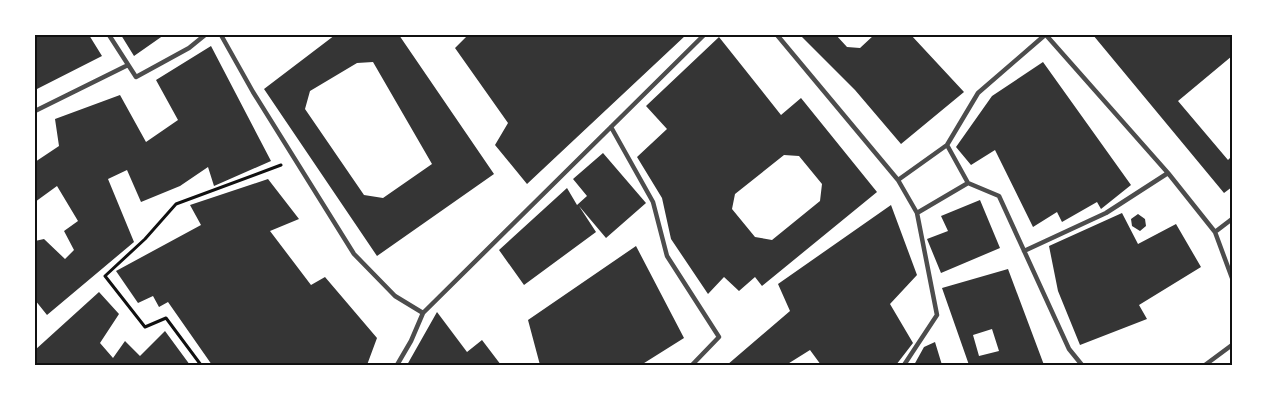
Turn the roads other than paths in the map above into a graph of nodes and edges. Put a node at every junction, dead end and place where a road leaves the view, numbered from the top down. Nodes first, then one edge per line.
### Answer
1 (109, 35) edge
2 (205, 35) edge
3 (221, 35) edge
4 (704, 35) edge
5 (777, 35) edge
6 (1045, 35) edge
7 (128, 66) junction
8 (35, 111) edge
9 (611, 127) junction
10 (947, 145) junction
11 (1168, 173) junction
12 (898, 180) junction
13 (968, 183) junction
14 (917, 213) junction
15 (1232, 218) edge
16 (1215, 232) junction
17 (1024, 251) junction
18 (1232, 278) edge
19 (423, 313) junction
20 (1232, 345) edge
21 (397, 365) edge
22 (692, 365) edge
23 (904, 365) edge
24 (1082, 365) edge
25 (1205, 365) edge

1 - 7 street
2 - 7 street
3 - 19 street
4 - 9 street
5 - 12 street
6 - 10 street
6 - 11 street
7 - 8 street
9 - 19 street
9 - 22 street
10 - 12 street
10 - 13 street
11 - 16 street
11 - 17 street
12 - 14 street
13 - 14 street
13 - 17 street
14 - 23 street
15 - 16 street
16 - 18 street
17 - 24 street
19 - 21 street
20 - 25 street

